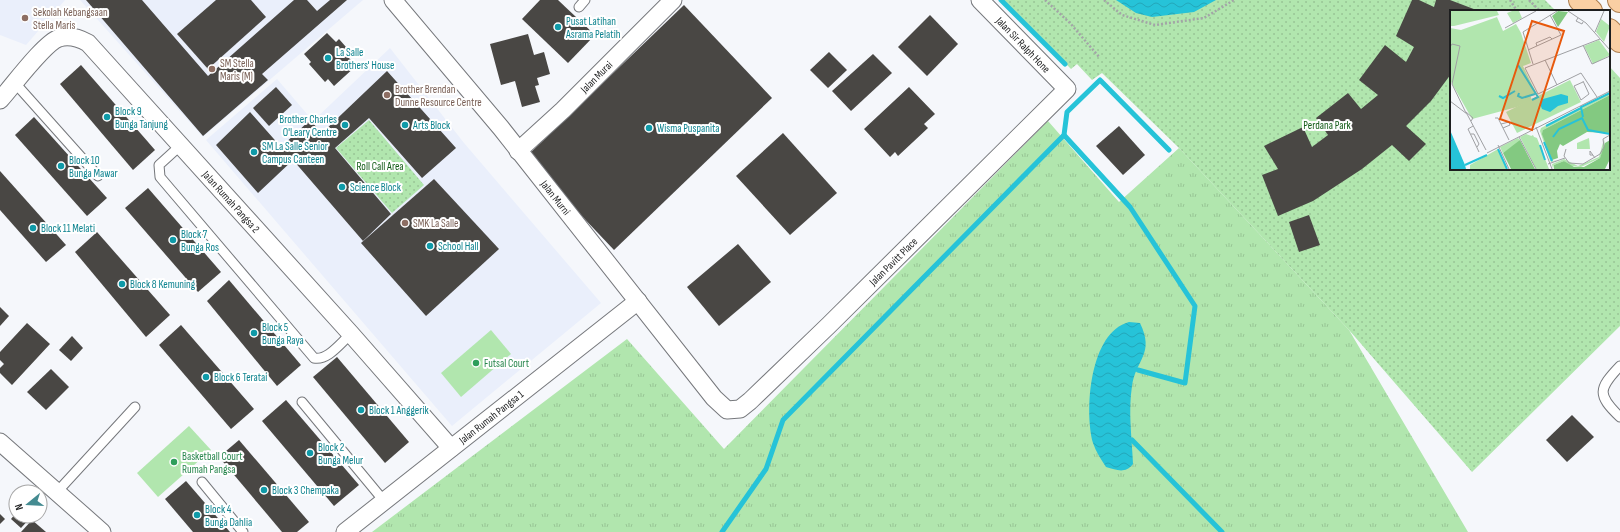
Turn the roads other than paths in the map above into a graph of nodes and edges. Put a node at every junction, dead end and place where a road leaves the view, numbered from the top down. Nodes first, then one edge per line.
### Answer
1 (393, 0) edge
2 (674, 0) edge
3 (980, 0) edge
4 (1580, 0) edge
5 (1590, 10) edge
6 (1610, 31) edge
7 (1620, 41) edge
8 (15, 84) junction
9 (1067, 89) joint
10 (0, 100) edge
11 (181, 144) junction
12 (518, 151) junction
13 (98, 176) dead end
14 (638, 301) junction
15 (351, 334) junction
16 (1620, 366) edge
17 (714, 398) joint
18 (302, 402) dead end
19 (135, 407) dead end
20 (1620, 417) edge
21 (0, 442) edge
22 (451, 448) junction
23 (202, 482) dead end
24 (57, 492) junction
25 (384, 501) junction
26 (102, 532) edge
27 (243, 532) edge
28 (345, 532) edge

1 - 12 street, Jalan Murni
2 - 12 street, Jalan Murai
3 - 9 street, Jalan Sir Ralph Hone
4 - 5 main road
6 - 7 main road
8 - 10 street, Jalan Rumah Pangsa 2
8 - 11 street, Jalan Rumah Pangsa 2
8 - 13 lane
9 - 17 street, Jalan Pavitt Place
11 - 15 street, Jalan Rumah Pangsa 2
11 - 15 lane
12 - 14 street, Jalan Murni
14 - 17 street, Jalan Murni
14 - 22 street, Jalan Rumah Pangsa 1
15 - 22 street, Jalan Rumah Pangsa 2
16 - 20 lane
18 - 25 lane
19 - 24 lane
21 - 24 street
22 - 25 street, Jalan Rumah Pangsa 1
23 - 27 lane
24 - 26 street
25 - 28 street, Jalan Rumah Pangsa 1

